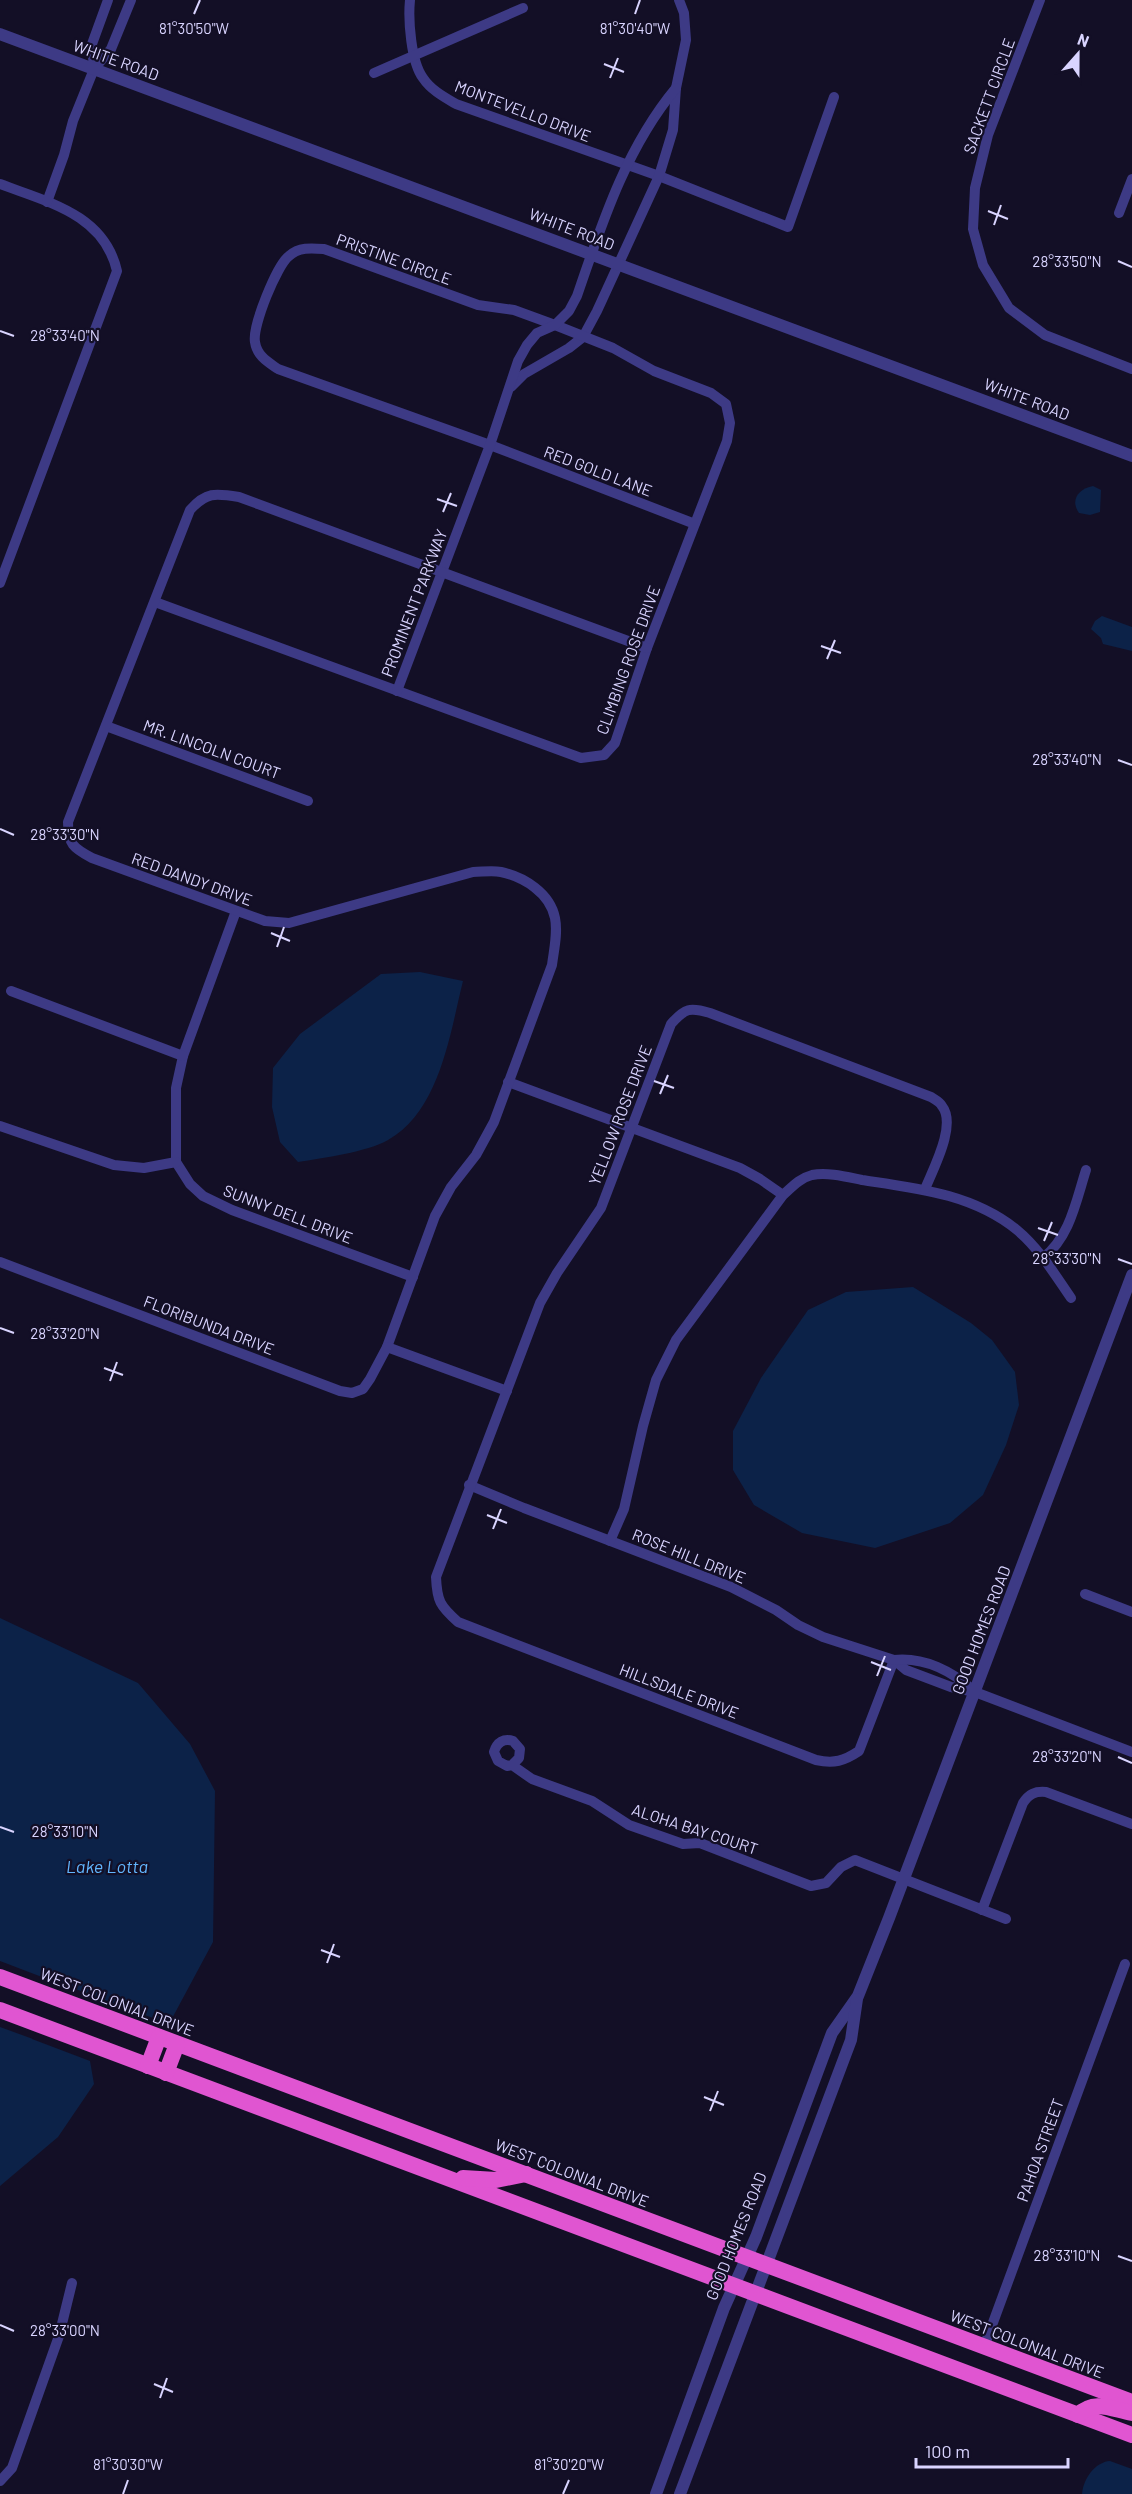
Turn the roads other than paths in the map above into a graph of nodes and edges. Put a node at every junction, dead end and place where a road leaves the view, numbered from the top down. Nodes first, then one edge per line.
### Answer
1 (108, 0) edge
2 (131, 0) edge
3 (410, 0) edge
4 (679, 0) edge
5 (1040, 0) edge
6 (523, 8) dead end
7 (0, 34) edge
8 (415, 56) junction
9 (94, 69) junction
10 (374, 72) dead end
11 (676, 88) junction
12 (834, 97) dead end
13 (626, 166) junction
14 (660, 176) junction
15 (1132, 179) edge
16 (0, 184) edge
17 (47, 202) junction
18 (1119, 213) dead end
19 (592, 254) junction
20 (618, 264) junction
21 (555, 325) junction
22 (583, 337) junction
23 (1132, 369) edge
24 (509, 390) junction
25 (490, 446) junction
26 (1132, 456) edge
27 (695, 524) junction
28 (442, 572) junction
29 (0, 583) edge
30 (154, 602) junction
31 (647, 648) junction
32 (397, 691) junction
33 (106, 726) junction
34 (308, 801) dead end
35 (236, 911) junction
36 (11, 991) dead end
37 (183, 1056) junction
38 (508, 1082) junction
39 (0, 1126) edge
40 (632, 1127) junction
41 (176, 1162) junction
42 (1086, 1170) dead end
43 (925, 1189) junction
44 (783, 1195) junction
45 (1043, 1257) junction
46 (0, 1262) edge
47 (1132, 1275) edge
48 (413, 1277) junction
49 (1071, 1298) dead end
50 (387, 1347) junction
51 (507, 1392) junction
52 (469, 1485) junction
53 (610, 1541) junction
54 (439, 1566) joint
55 (1085, 1594) dead end
56 (1132, 1612) edge
57 (894, 1660) junction
58 (975, 1692) junction
59 (1132, 1752) edge
60 (512, 1765) dead end
61 (1132, 1824) edge
62 (903, 1879) junction
63 (982, 1910) junction
64 (1006, 1919) dead end
65 (1125, 1964) dead end
66 (0, 1977) edge
67 (858, 1996) junction
68 (0, 2010) edge
69 (159, 2037) junction
70 (177, 2044) junction
71 (148, 2066) junction
72 (166, 2073) junction
73 (525, 2175) junction
74 (447, 2177) junction
75 (747, 2258) junction
76 (765, 2265) junction
77 (72, 2283) dead end
78 (734, 2286) junction
79 (755, 2293) junction
80 (984, 2347) junction
81 (1132, 2402) edge
82 (1132, 2413) edge
83 (1078, 2415) junction
84 (1132, 2435) edge
85 (0, 2481) edge
86 (656, 2494) edge
87 (680, 2494) edge

1 - 9 street
2 - 9 street
3 - 8 street, MONTEVELLO DRIVE
4 - 11 street, PROMINENT PARKWAY
5 - 23 street, SACKETT CIRCLE
6 - 8 street
7 - 9 street, WHITE ROAD
8 - 10 street
8 - 13 street, MONTEVELLO DRIVE
9 - 17 street
9 - 19 street, WHITE ROAD
11 - 13 street, PROMINENT PARKWAY
11 - 14 street, PROMINENT PARKWAY
12 - 14 street, MONTEVELLO DRIVE
13 - 14 street, MONTEVELLO DRIVE
13 - 19 street, PROMINENT PARKWAY
14 - 20 street, PROMINENT PARKWAY
15 - 18 street
16 - 17 street
17 - 29 street
19 - 20 street, WHITE ROAD
19 - 21 street, PROMINENT PARKWAY
20 - 22 street, PROMINENT PARKWAY
20 - 26 street, WHITE ROAD
21 - 22 street, CLIMBING ROSE DRIVE
21 - 24 street, PROMINENT PARKWAY
21 - 25 street, PRISTINE CIRCLE
22 - 24 street, PROMINENT PARKWAY
22 - 27 street, CLIMBING ROSE DRIVE
24 - 25 street, PROMINENT PARKWAY
25 - 27 street, RED GOLD LANE
25 - 28 street, PROMINENT PARKWAY
27 - 31 street, CLIMBING ROSE DRIVE
28 - 30 street, RED DANDY DRIVE
28 - 31 street, RED DANDY DRIVE
28 - 32 street, PROMINENT PARKWAY
30 - 32 street, CLIMBING ROSE DRIVE
30 - 33 street, RED DANDY DRIVE
31 - 32 street, CLIMBING ROSE DRIVE
33 - 34 street, MR. LINCOLN COURT
33 - 35 street, RED DANDY DRIVE
35 - 37 street
35 - 38 street, RED DANDY DRIVE
36 - 37 street
37 - 41 street
38 - 40 street
38 - 48 street, RED DANDY DRIVE
39 - 41 street
40 - 43 street, YELLOW ROSE DRIVE
40 - 44 street
40 - 51 street, YELLOW ROSE DRIVE
41 - 48 street, SUNNY DELL DRIVE
42 - 45 street
43 - 44 street
43 - 45 street
44 - 53 street
45 - 49 street
46 - 50 street, FLORIBUNDA DRIVE
47 - 58 street, GOOD HOMES ROAD
48 - 50 street, RED DANDY DRIVE
50 - 51 street
51 - 52 street, YELLOW ROSE DRIVE
52 - 53 street, ROSE HILL DRIVE
52 - 54 street, YELLOW ROSE DRIVE
53 - 57 street, ROSE HILL DRIVE
54 - 57 street, HILLSDALE DRIVE
55 - 56 street
57 - 58 street, ROSE HILL DRIVE
58 - 59 street, ROSE HILL DRIVE
58 - 62 street, GOOD HOMES ROAD
60 - 62 street, ALOHA BAY COURT
61 - 63 street
62 - 63 street
62 - 67 street, GOOD HOMES ROAD
63 - 64 street
65 - 80 street, PAHOA STREET
66 - 69 highway, WEST COLONIAL DRIVE
67 - 75 street, GOOD HOMES ROAD
67 - 76 street, GOOD HOMES ROAD
68 - 71 highway
69 - 70 highway, WEST COLONIAL DRIVE
69 - 71 highway
70 - 72 highway
70 - 73 highway, WEST COLONIAL DRIVE
71 - 72 highway
72 - 74 highway
73 - 74 highway
73 - 75 highway, WEST COLONIAL DRIVE
74 - 78 highway
75 - 76 highway, WEST COLONIAL DRIVE
75 - 78 street, GOOD HOMES ROAD
76 - 79 street, GOOD HOMES ROAD
76 - 80 highway, WEST COLONIAL DRIVE
77 - 85 street
78 - 79 highway
78 - 86 street, GOOD HOMES ROAD
79 - 83 highway
79 - 87 street, GOOD HOMES ROAD
80 - 81 highway, WEST COLONIAL DRIVE
82 - 83 highway
83 - 84 highway

